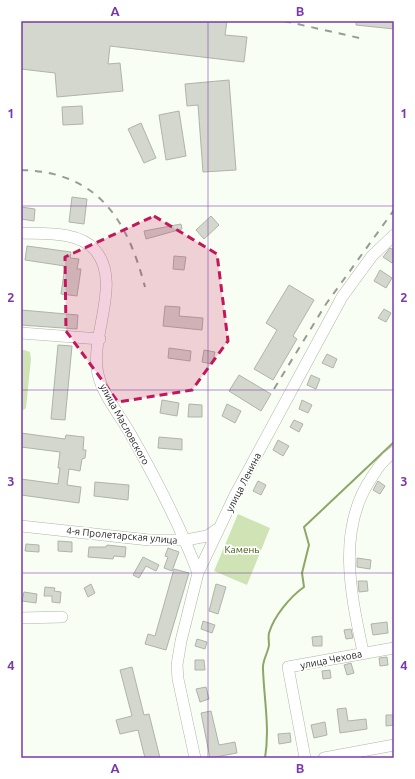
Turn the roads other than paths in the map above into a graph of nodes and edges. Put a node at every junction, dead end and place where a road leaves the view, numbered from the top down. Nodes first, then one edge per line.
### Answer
1 (21, 233) edge
2 (394, 235) edge
3 (21, 333) edge
4 (100, 338) junction
5 (394, 452) edge
6 (21, 526) edge
7 (220, 527) junction
8 (186, 540) junction
9 (198, 573) junction
10 (62, 617) dead end
11 (21, 618) edge
12 (394, 648) edge
13 (363, 652) junction
14 (394, 745) edge
15 (368, 754) edge
16 (195, 758) edge
17 (305, 758) edge
18 (324, 758) edge

1 - 4 street, улица Масловского
2 - 7 street, улица Ленина
3 - 4 street
4 - 8 street, улица Масловского
5 - 13 street
6 - 8 street, 4-я Пролетарская улица
7 - 8 street, 4-я Пролетарская улица
7 - 9 street, улица Ленина
8 - 9 street, улица Масловского
9 - 16 street, улица Ленина
10 - 11 street
12 - 13 street, улица Чехова
13 - 17 street, улица Чехова
14 - 15 street
15 - 18 street

